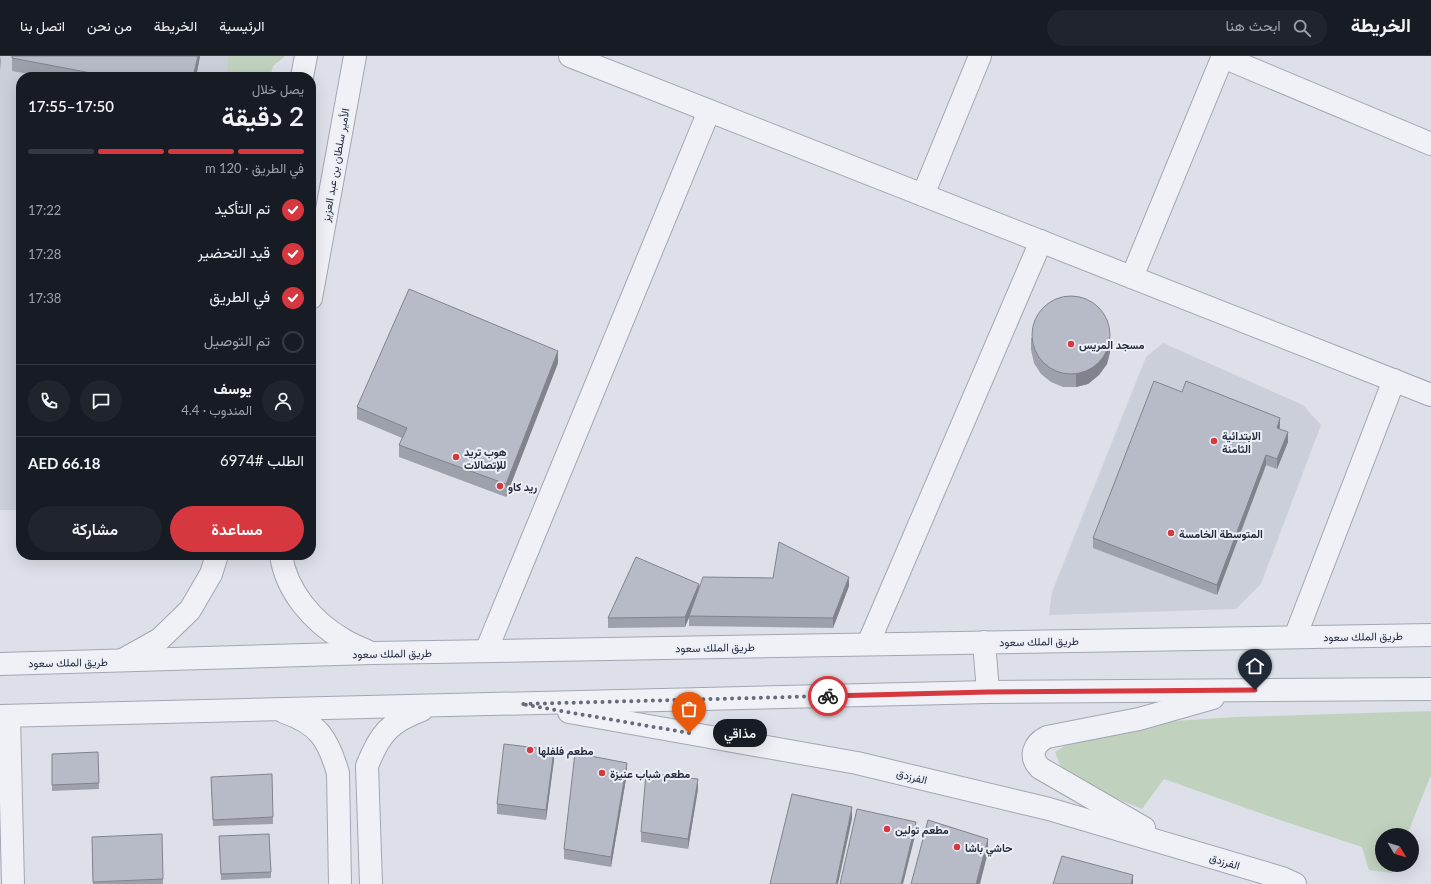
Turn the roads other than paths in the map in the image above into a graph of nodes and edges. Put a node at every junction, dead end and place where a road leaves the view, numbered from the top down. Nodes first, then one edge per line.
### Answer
1 (306, 56) edge
2 (355, 56) edge
3 (570, 56) edge
4 (980, 56) edge
5 (1223, 56) edge
6 (303, 72) edge
7 (709, 111) junction
8 (1430, 142) edge
9 (923, 195) junction
10 (1041, 241) junction
11 (316, 270) edge
12 (1132, 277) junction
13 (1394, 380) junction
14 (1431, 395) edge
15 (215, 560) edge
16 (282, 560) edge
17 (1431, 635) edge
18 (1295, 637) junction
19 (984, 642) junction
20 (868, 644) junction
21 (486, 651) junction
22 (372, 653) junction
23 (120, 661) junction
24 (0, 664) edge
25 (1431, 689) edge
26 (1239, 690) junction
27 (988, 692) junction
28 (521, 704) junction
29 (433, 706) junction
30 (277, 710) junction
31 (4, 716) edge
32 (1174, 846) junction
33 (1286, 882) edge
34 (13, 884) edge
35 (340, 884) edge
36 (371, 884) edge

1 - 6 street
2 - 11 street, الأمير سلطان بن عبد العزيز
3 - 7 street
4 - 9 street
5 - 8 street
5 - 12 street
7 - 9 street
7 - 21 street
9 - 10 street
10 - 12 street
10 - 20 street
12 - 13 street
13 - 14 street
13 - 18 street
15 - 23 street
16 - 22 street
17 - 18 street, طريق الملك سعود
18 - 19 street, طريق الملك سعود
19 - 20 street, طريق الملك سعود
19 - 27 street
20 - 21 street, طريق الملك سعود
21 - 22 street, طريق الملك سعود
22 - 23 street, طريق الملك سعود
23 - 24 street, طريق الملك سعود
25 - 26 street
26 - 27 street
26 - 32 street
27 - 28 street
28 - 29 street
28 - 32 street, الفرزدق
29 - 30 street
29 - 36 street
30 - 31 street
30 - 35 street
31 - 34 street
32 - 33 street, الفرزدق

